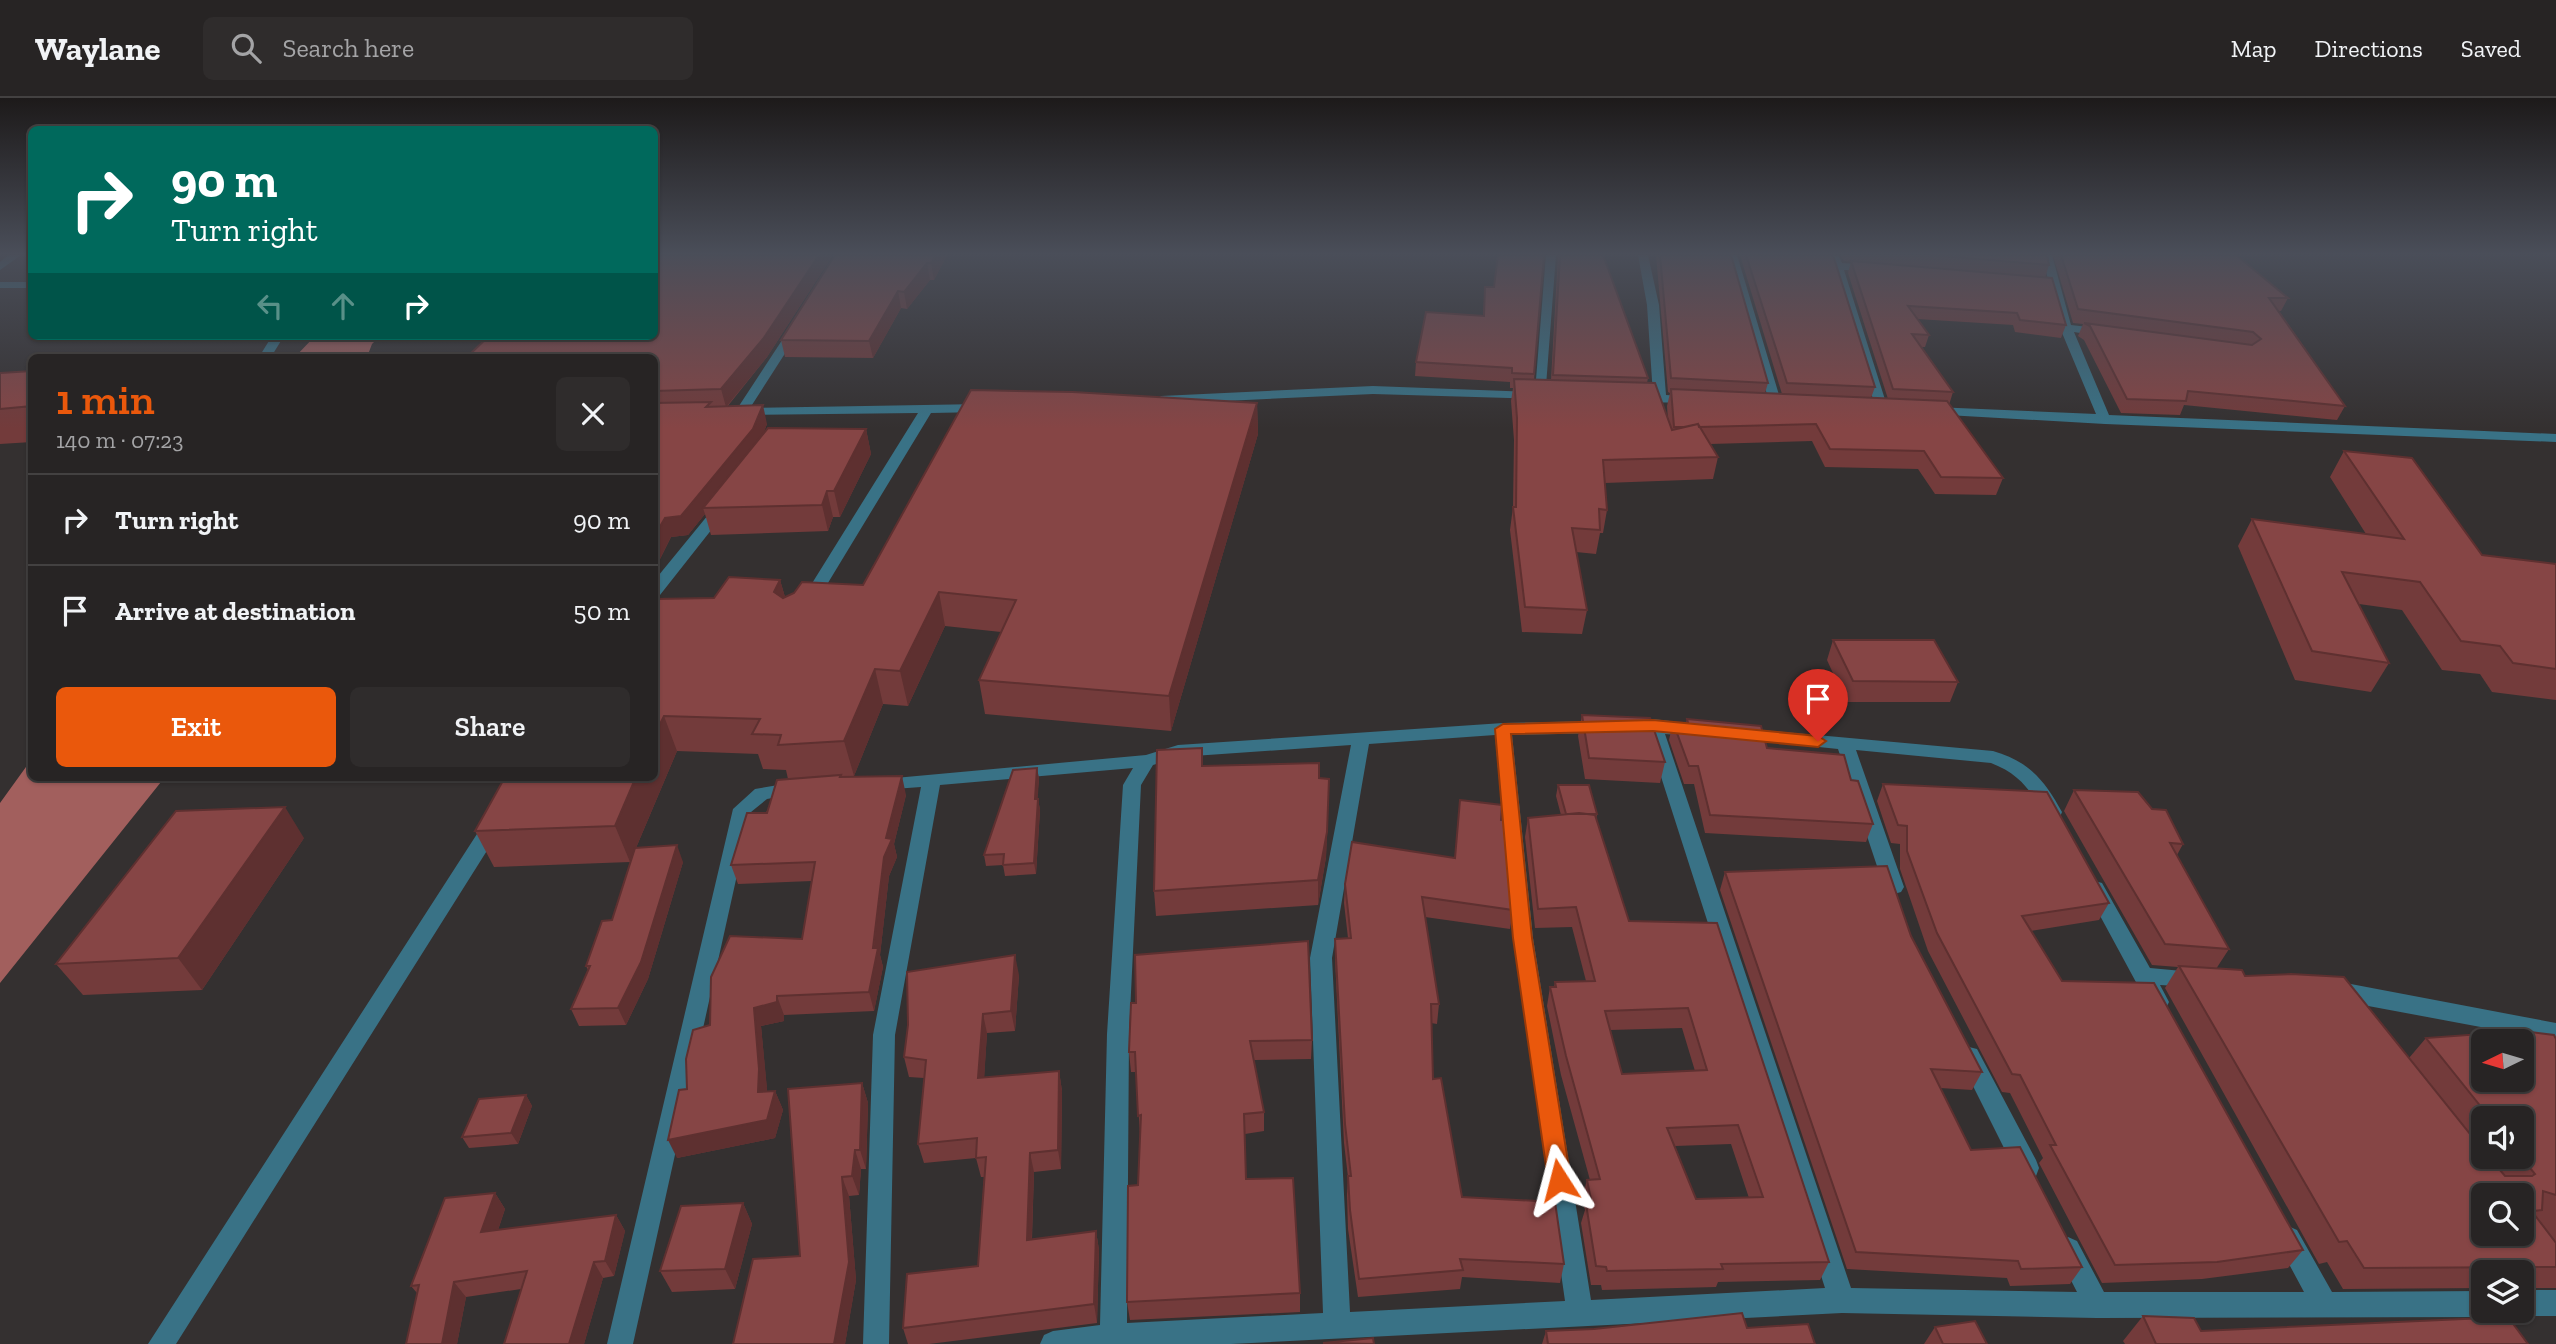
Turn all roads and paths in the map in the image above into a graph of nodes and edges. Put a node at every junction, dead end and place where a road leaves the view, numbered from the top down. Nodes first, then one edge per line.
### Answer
1 (804, 313) edge
2 (1550, 313) edge
3 (1654, 313) edge
4 (1749, 313) edge
5 (1852, 313) edge
6 (2060, 313) edge
7 (2066, 328) junction
8 (2122, 336) edge
9 (1621, 398) edge
10 (1660, 399) junction
11 (1149, 400) edge
12 (1712, 401) edge
13 (1776, 405) edge
14 (996, 408) edge
15 (1882, 409) edge
16 (926, 411) junction
17 (1924, 411) edge
18 (2105, 420) junction
19 (2556, 438) edge
20 (730, 497) edge
21 (658, 587) edge
22 (802, 613) edge
23 (1653, 725) junction
24 (1503, 729) junction
25 (1361, 738) junction
26 (1845, 744) junction
27 (1147, 761) junction
28 (930, 780) junction
29 (852, 786) edge
30 (813, 788) edge
31 (502, 812) edge
32 (2066, 835) edge
33 (2085, 871) edge
34 (1903, 913) edge
35 (2143, 976) junction
36 (2212, 981) edge
37 (2308, 987) edge
38 (2335, 989) junction
39 (2360, 1020) edge
40 (2170, 1024) edge
41 (2556, 1032) edge
42 (1960, 1037) edge
43 (2035, 1183) edge
44 (2278, 1219) edge
45 (2060, 1232) edge
46 (1842, 1300) junction
47 (2534, 1303) edge
48 (2556, 1303) edge
49 (2325, 1304) junction
50 (2471, 1304) edge
51 (2097, 1305) junction
52 (1580, 1315) junction
53 (1337, 1326) junction
54 (1113, 1340) edge
55 (161, 1344) edge
56 (620, 1344) edge
57 (876, 1344) edge
58 (1053, 1344) edge

1 - 16 street
2 - 11 street
3 - 10 street
4 - 13 street
5 - 15 street
6 - 7 street
7 - 8 street
7 - 18 street
9 - 10 street
10 - 12 street
14 - 16 street
16 - 22 street
17 - 18 street
18 - 19 street
20 - 21 street
23 - 24 street
23 - 26 street
23 - 46 street
24 - 25 street
24 - 52 street
25 - 27 street
25 - 53 street
26 - 32 street
26 - 34 street
27 - 28 street
27 - 54 street
28 - 29 street
28 - 57 street
30 - 56 street
31 - 55 street
33 - 35 street
35 - 36 street
35 - 40 street
37 - 38 street
38 - 39 street
38 - 41 street
42 - 43 street
44 - 49 street
45 - 51 street
46 - 51 street
46 - 52 street
47 - 48 street
49 - 50 street
49 - 51 street
52 - 53 street
53 - 54 street
54 - 58 street

